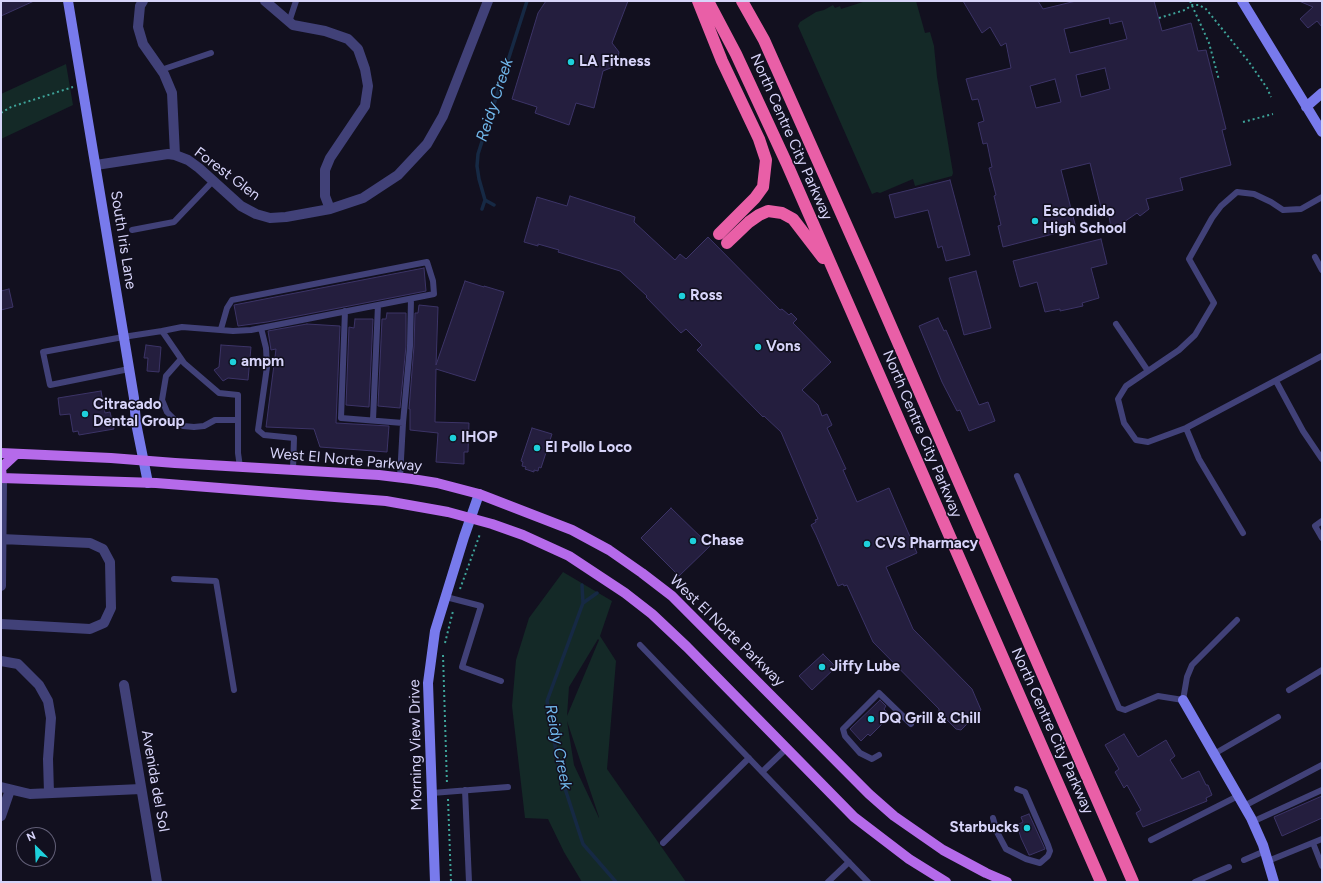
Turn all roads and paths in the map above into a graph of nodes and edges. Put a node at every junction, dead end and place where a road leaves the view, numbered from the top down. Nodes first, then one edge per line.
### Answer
1 (68, 1) edge
2 (143, 1) edge
3 (265, 1) edge
4 (296, 1) edge
5 (488, 1) edge
6 (698, 1) edge
7 (708, 1) edge
8 (742, 1) edge
9 (1190, 1) edge
10 (1242, 1) edge
11 (1192, 5) junction
12 (1159, 18) dead end
13 (289, 22) junction
14 (211, 53) dead end
15 (161, 70) junction
16 (1219, 80) dead end
17 (73, 87) dead end
18 (1322, 93) edge
19 (1271, 97) dead end
20 (1306, 107) junction
21 (1, 113) edge
22 (1272, 114) dead end
23 (1243, 122) dead end
24 (1322, 132) edge
25 (175, 156) junction
26 (96, 165) junction
27 (213, 181) junction
28 (1322, 197) edge
29 (330, 209) junction
30 (132, 230) dead end
31 (1315, 257) dead end
32 (1322, 270) edge
33 (835, 274) junction
34 (410, 299) junction
35 (378, 305) junction
36 (345, 311) junction
37 (1116, 324) dead end
38 (261, 328) junction
39 (220, 329) junction
40 (162, 331) junction
41 (123, 337) junction
42 (1322, 356) edge
43 (182, 359) junction
44 (129, 369) junction
45 (1148, 371) junction
46 (1276, 381) junction
47 (238, 420) junction
48 (373, 420) junction
49 (403, 423) junction
50 (1186, 428) junction
51 (1, 453) edge
52 (16, 454) junction
53 (1322, 459) edge
54 (144, 461) junction
55 (240, 467) junction
56 (293, 470) junction
57 (1017, 476) dead end
58 (400, 477) junction
59 (2, 478) edge
60 (148, 483) junction
61 (479, 494) junction
62 (470, 518) junction
63 (1322, 521) edge
64 (1243, 533) dead end
65 (480, 534) dead end
66 (1322, 538) edge
67 (1, 539) edge
68 (174, 579) dead end
69 (1, 586) edge
70 (446, 597) junction
71 (456, 600) junction
72 (1237, 620) dead end
73 (1, 624) edge
74 (445, 644) dead end
75 (640, 645) dead end
76 (443, 651) dead end
77 (1, 660) edge
78 (1322, 670) edge
79 (501, 680) dead end
80 (124, 685) dead end
81 (234, 690) dead end
82 (1289, 690) dead end
83 (1183, 700) junction
84 (1278, 717) dead end
85 (911, 724) dead end
86 (787, 748) junction
87 (1214, 754) junction
88 (879, 755) dead end
89 (748, 758) junction
90 (1322, 765) edge
91 (762, 772) junction
92 (508, 787) dead end
93 (5, 788) edge
94 (141, 789) junction
95 (1017, 789) dead end
96 (465, 790) junction
97 (1322, 790) edge
98 (448, 792) junction
99 (49, 793) junction
100 (432, 793) junction
101 (1238, 796) junction
102 (1244, 806) junction
103 (1, 816) edge
104 (993, 818) dead end
105 (1252, 822) junction
106 (1322, 839) edge
107 (1151, 840) dead end
108 (663, 843) dead end
109 (1313, 843) junction
110 (1266, 856) junction
111 (1244, 860) dead end
112 (849, 862) junction
113 (1322, 866) edge
114 (1229, 867) dead end
115 (938, 880) edge
116 (157, 882) edge
117 (434, 882) edge
118 (451, 882) edge
119 (469, 882) edge
120 (828, 882) edge
121 (868, 882) edge
122 (1007, 882) edge
123 (1101, 882) edge
124 (1133, 882) edge
125 (1195, 882) edge
126 (1274, 882) edge

1 - 26 street, South Iris Lane
2 - 15 street
3 - 13 street
4 - 13 lane
5 - 29 street, Forest Glen
6 - 33 highway
7 - 33 highway, North Centre City Parkway
8 - 124 highway, North Centre City Parkway
9 - 11 path
10 - 20 street
11 - 12 path
11 - 16 path
11 - 19 path
13 - 29 street
14 - 15 lane
15 - 25 street
17 - 21 path
18 - 20 street
20 - 24 street
22 - 23 path
25 - 26 street, Forest Glen
25 - 27 street, Forest Glen
26 - 41 street, South Iris Lane
27 - 29 street, Forest Glen
27 - 30 lane
28 - 45 lane
31 - 32 lane
33 - 123 highway, North Centre City Parkway
34 - 35 lane
34 - 39 lane
34 - 49 lane
35 - 36 lane
35 - 48 lane
36 - 38 lane
36 - 48 lane
37 - 45 lane
38 - 39 lane
38 - 56 lane
39 - 40 lane
40 - 41 lane
40 - 43 lane
41 - 44 street, South Iris Lane
41 - 44 lane
42 - 46 lane
43 - 47 lane
43 - 47 lane
44 - 54 street, South Iris Lane
45 - 50 lane
46 - 50 lane
46 - 53 lane
47 - 55 lane
48 - 49 lane
49 - 58 lane
50 - 64 lane
51 - 52 main road, West El Norte Parkway
52 - 54 main road, West El Norte Parkway
52 - 59 main road
54 - 55 main road, West El Norte Parkway
54 - 60 street, South Iris Lane
55 - 56 main road, West El Norte Parkway
56 - 58 main road, West El Norte Parkway
57 - 83 lane
58 - 61 main road, West El Norte Parkway
59 - 60 main road
59 - 67 street
60 - 62 main road
61 - 62 street, Morning View Drive
61 - 122 main road, West El Norte Parkway
62 - 70 street, Morning View Drive
62 - 86 main road
63 - 66 lane
65 - 71 path
67 - 69 street
67 - 73 street
68 - 81 lane
70 - 71 lane
70 - 100 street, Morning View Drive
71 - 74 path
71 - 79 lane
72 - 83 lane
75 - 89 lane
76 - 98 path
77 - 99 street
78 - 82 lane
80 - 94 street, Avenida del Sol
83 - 87 street
84 - 87 lane
85 - 88 lane
86 - 91 lane
86 - 115 main road
87 - 101 street
89 - 91 lane
89 - 108 lane
90 - 102 lane
91 - 112 lane
92 - 96 lane
93 - 99 street
93 - 103 street
94 - 99 street
94 - 116 street, Avenida del Sol
95 - 104 lane
96 - 98 lane
96 - 119 lane
97 - 105 lane
98 - 100 lane
98 - 118 path
100 - 117 street, Morning View Drive
101 - 102 street
101 - 107 lane
102 - 105 street
105 - 110 street
106 - 109 lane
109 - 110 lane
109 - 113 lane
110 - 111 lane
110 - 126 street
112 - 120 lane
112 - 121 lane
114 - 125 lane

